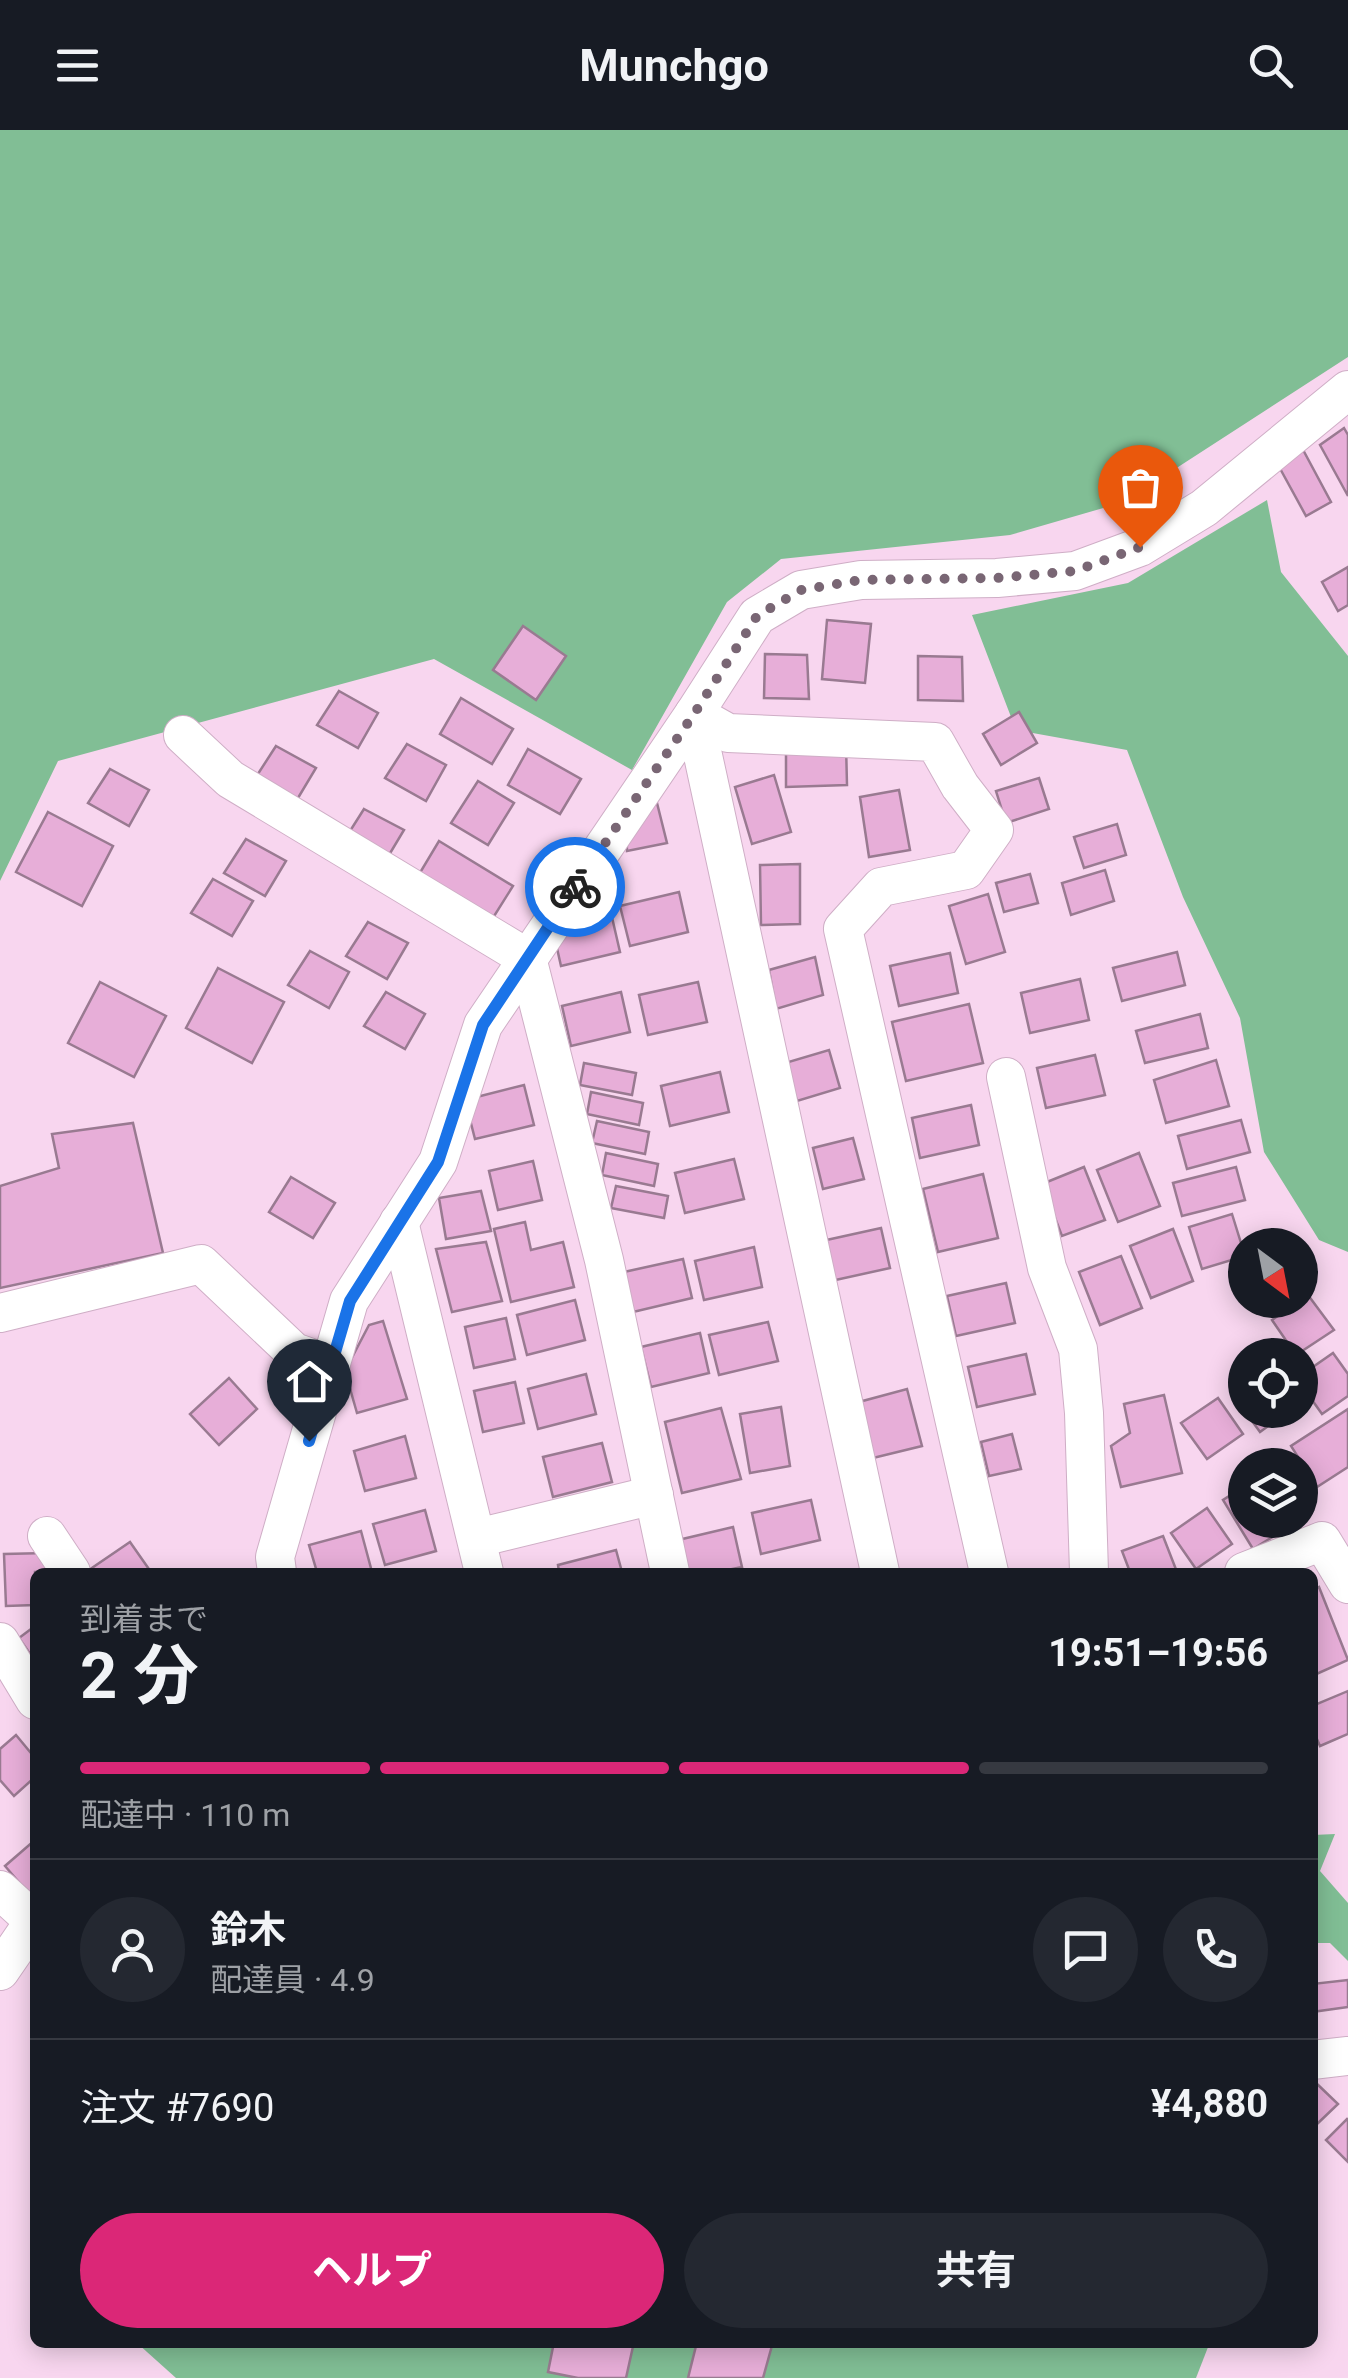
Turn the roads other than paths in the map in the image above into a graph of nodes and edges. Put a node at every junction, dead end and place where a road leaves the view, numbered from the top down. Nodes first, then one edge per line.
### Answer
1 (1348, 390) edge
2 (694, 714) junction
3 (183, 735) dead end
4 (527, 958) junction
5 (1006, 1077) dead end
6 (400, 1222) junction
7 (0, 1313) edge
8 (331, 1364) junction
9 (654, 1495) junction
10 (47, 1536) dead end
11 (481, 1556) edge
12 (68, 1568) edge
13 (277, 1568) edge
14 (669, 1568) edge
15 (879, 1568) edge
16 (989, 1568) edge
17 (1089, 1568) edge
18 (1254, 1568) edge
19 (1348, 1584) edge
20 (0, 1642) edge
21 (30, 1692) edge
22 (0, 1890) edge
23 (30, 1917) edge
24 (30, 1927) edge
25 (0, 1971) edge
26 (1348, 2056) edge
27 (1318, 2059) edge

1 - 2 street
2 - 4 street
2 - 15 street
2 - 16 street
3 - 4 street
4 - 6 street
4 - 9 street
5 - 17 street
6 - 8 street
6 - 11 street
7 - 8 street
8 - 13 street
9 - 11 street
9 - 14 street
10 - 12 street
18 - 19 street
20 - 21 street
22 - 23 street
24 - 25 street
26 - 27 street

